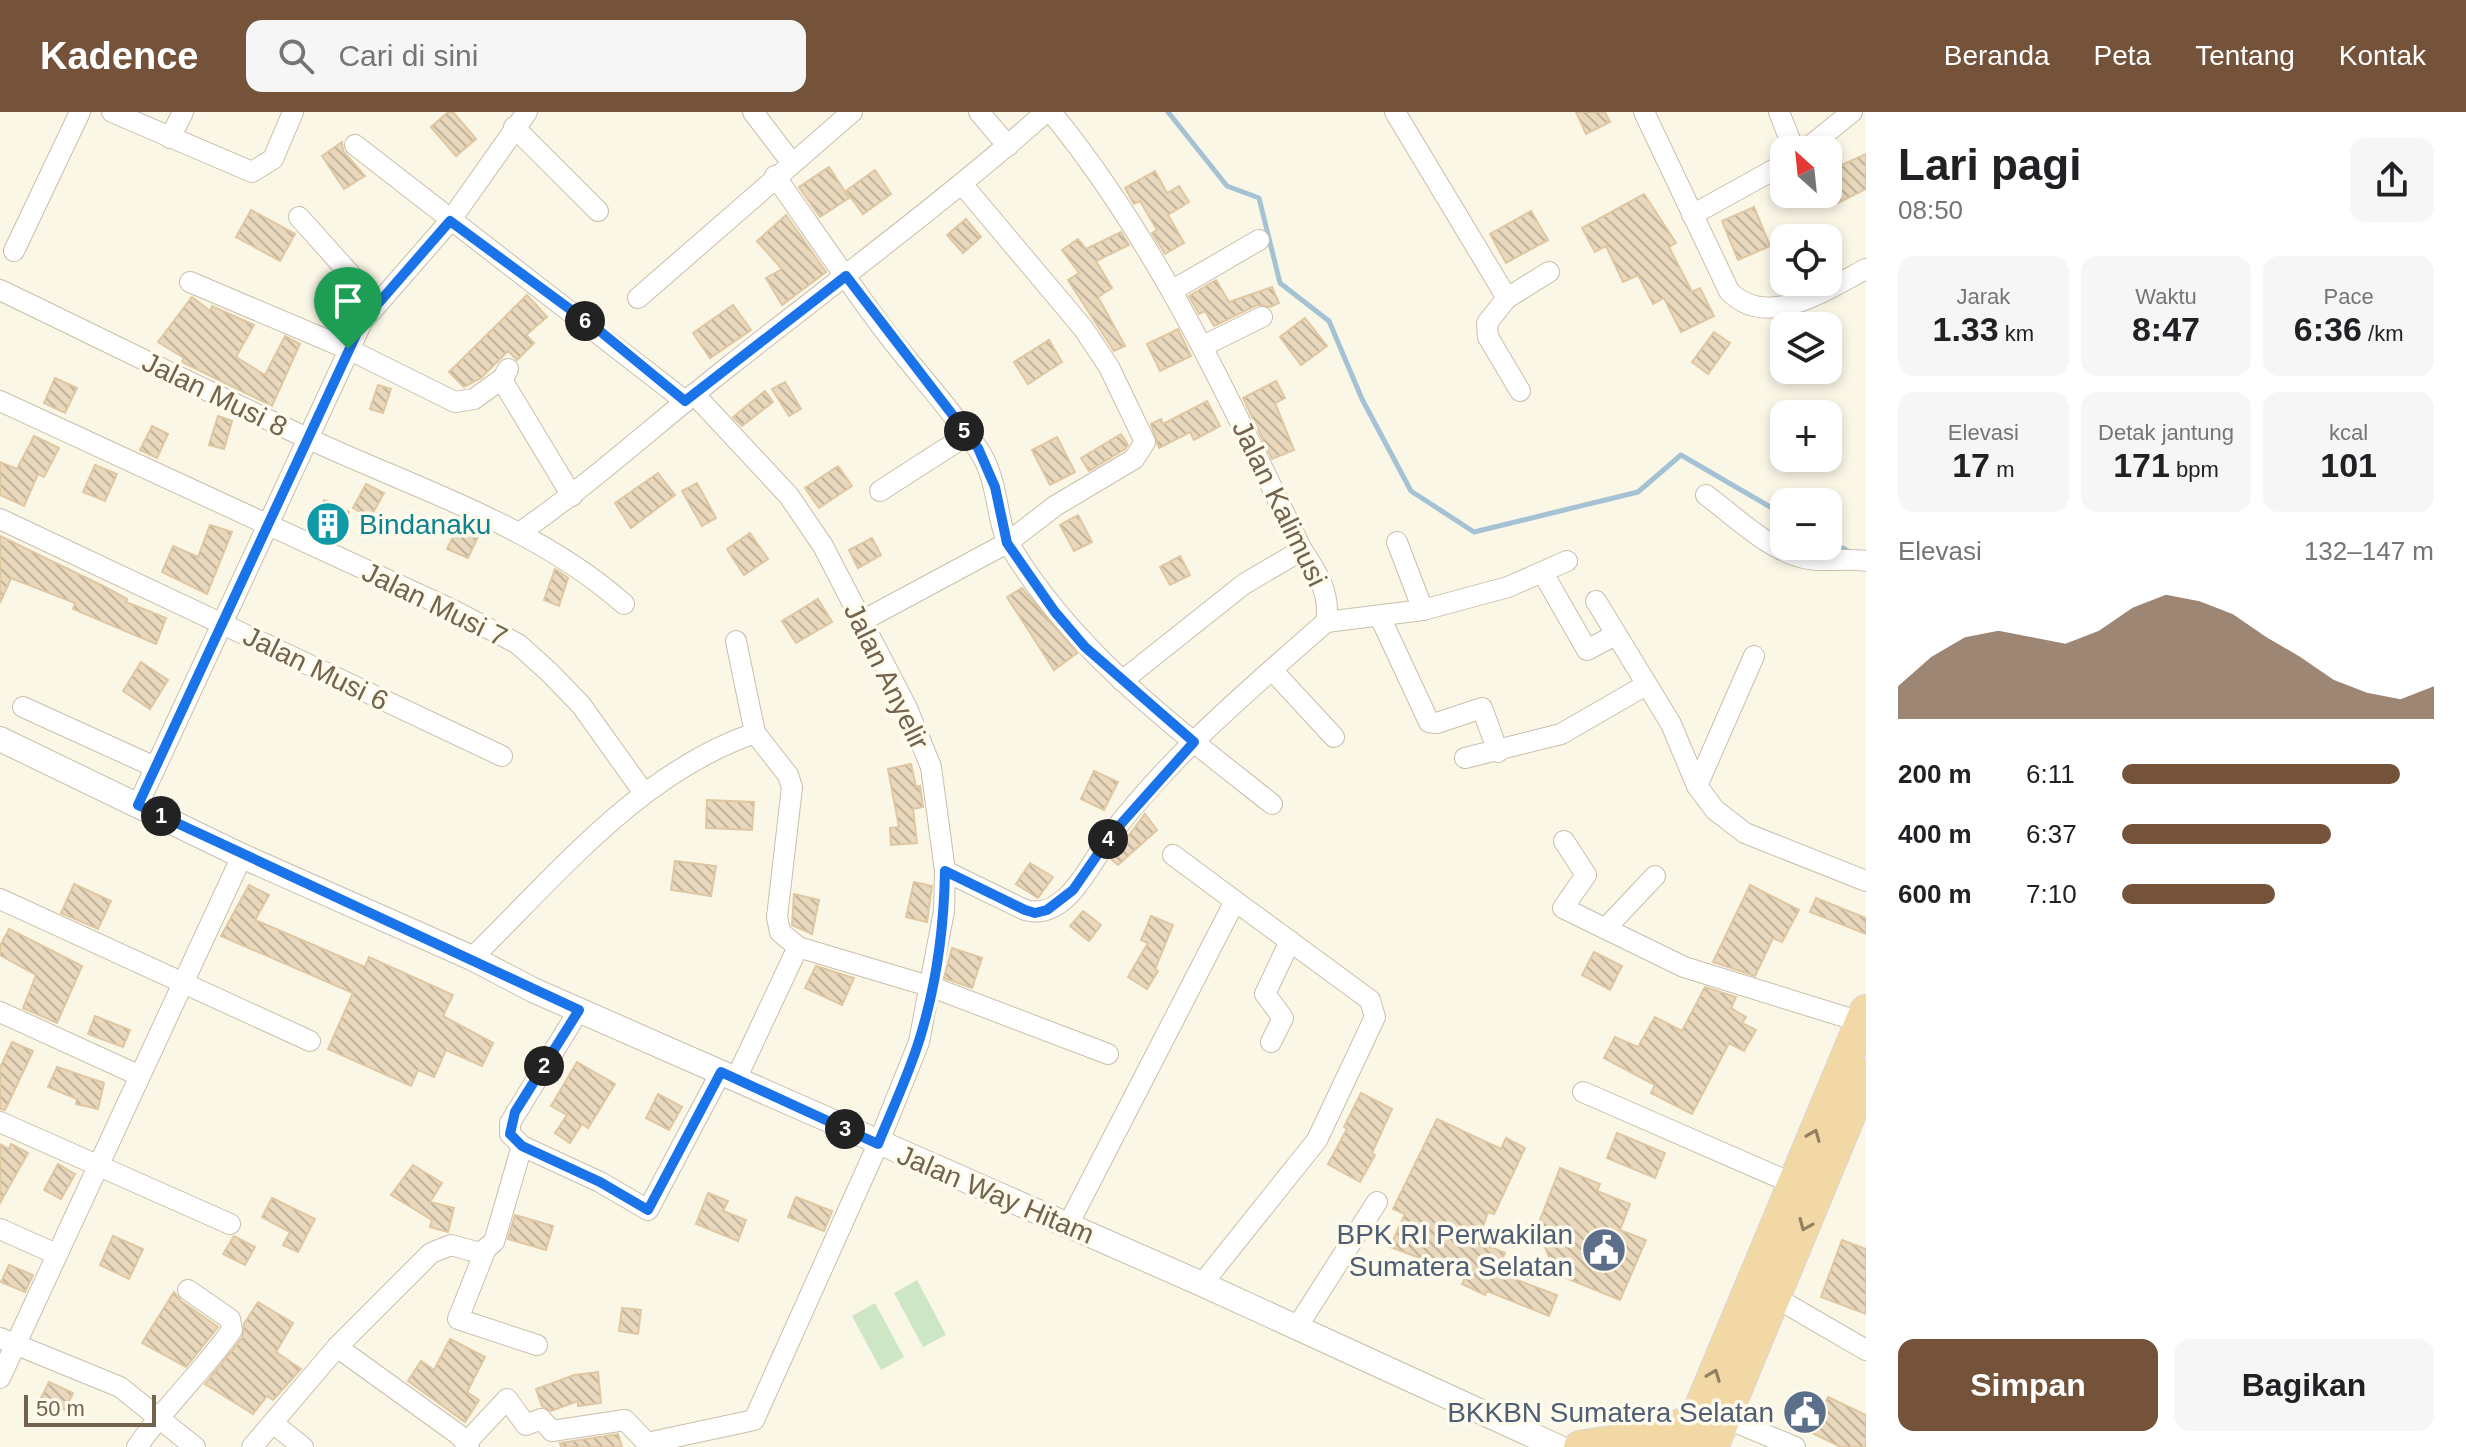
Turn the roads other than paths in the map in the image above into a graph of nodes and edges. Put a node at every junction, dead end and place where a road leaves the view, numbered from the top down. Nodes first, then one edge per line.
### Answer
1 (80, 112) edge
2 (112, 112) edge
3 (183, 112) edge
4 (293, 112) edge
5 (852, 112) edge
6 (979, 112) edge
7 (1048, 112) edge
8 (1395, 112) edge
9 (1644, 112) edge
10 (1779, 112) edge
11 (1852, 112) edge
12 (764, 116) edge
13 (521, 119) edge
14 (1788, 136) edge
15 (1822, 136) edge
16 (170, 138) junction
17 (355, 145) dead end
18 (1008, 146) junction
19 (792, 163) junction
20 (1770, 172) edge
21 (775, 176) junction
22 (962, 184) junction
23 (598, 211) dead end
24 (1692, 215) junction
25 (299, 217) dead end
26 (450, 221) junction
27 (1259, 240) dead end
28 (14, 251) dead end
29 (1866, 269) edge
30 (1549, 272) dead end
31 (846, 276) junction
32 (190, 282) dead end
33 (1173, 290) junction
34 (0, 291) edge
35 (638, 298) dead end
36 (1507, 298) junction
37 (377, 304) junction
38 (1262, 317) dead end
39 (1203, 346) junction
40 (348, 349) junction
41 (1520, 391) dead end
42 (689, 397) junction
43 (0, 401) edge
44 (967, 435) junction
45 (306, 438) junction
46 (880, 491) dead end
47 (1706, 495) dead end
48 (572, 496) junction
49 (0, 519) edge
50 (268, 527) junction
51 (519, 533) junction
52 (1397, 542) dead end
53 (1007, 543) junction
54 (1302, 550) junction
55 (1567, 561) dead end
56 (1866, 561) edge
57 (1543, 573) junction
58 (1596, 601) dead end
59 (624, 604) dead end
60 (1423, 610) junction
61 (1380, 617) junction
62 (220, 622) junction
63 (860, 622) junction
64 (1326, 622) junction
65 (1615, 635) junction
66 (736, 641) dead end
67 (1754, 656) dead end
68 (1272, 670) junction
69 (1122, 681) junction
70 (1646, 685) junction
71 (23, 707) dead end
72 (755, 733) junction
73 (1334, 737) dead end
74 (0, 739) edge
75 (1194, 742) junction
76 (1498, 752) junction
77 (502, 756) dead end
78 (1465, 758) dead end
79 (155, 767) junction
80 (1697, 786) junction
81 (644, 793) junction
82 (1272, 804) dead end
83 (138, 805) junction
84 (1564, 841) dead end
85 (1173, 855) dead end
86 (242, 856) junction
87 (945, 871) junction
88 (1655, 876) dead end
89 (1866, 881) edge
90 (0, 899) edge
91 (1235, 901) junction
92 (1606, 928) junction
93 (1290, 941) junction
94 (798, 947) junction
95 (472, 958) junction
96 (182, 982) junction
97 (932, 987) junction
98 (579, 1010) junction
99 (0, 1012) edge
100 (1864, 1016) edge
101 (310, 1041) dead end
102 (1271, 1042) dead end
103 (1108, 1054) dead end
104 (138, 1075) junction
105 (1866, 1075) edge
106 (728, 1076) junction
107 (1583, 1092) dead end
108 (0, 1122) edge
109 (878, 1144) junction
110 (522, 1146) junction
111 (97, 1166) junction
112 (1794, 1184) junction
113 (1377, 1202) dead end
114 (230, 1224) dead end
115 (1068, 1225) junction
116 (0, 1229) edge
117 (485, 1251) junction
118 (56, 1254) junction
119 (1202, 1284) junction
120 (188, 1290) dead end
121 (1763, 1291) junction
122 (1297, 1327) junction
123 (8, 1342) edge
124 (537, 1345) dead end
125 (337, 1347) junction
126 (1866, 1350) edge
127 (0, 1378) edge
128 (159, 1415) junction
129 (274, 1424) junction
130 (1704, 1432) edge
131 (467, 1445) edge
132 (137, 1447) edge
133 (195, 1447) edge
134 (252, 1447) edge
135 (303, 1447) edge
136 (1558, 1447) edge
137 (1580, 1447) edge
138 (1795, 1447) edge

1 - 28 street
2 - 16 street
3 - 16 street
4 - 16 street
5 - 19 street
6 - 18 street
7 - 18 street
7 - 33 street, Jalan Kalimusi
8 - 36 street
9 - 24 street
10 - 14 street
11 - 15 street
12 - 19 street
13 - 23 street
13 - 26 street
17 - 26 street, Jalan Anyelir
18 - 22 street
19 - 21 street
20 - 24 street
21 - 31 street
21 - 35 street
22 - 31 street
22 - 53 street
24 - 29 street
25 - 37 street
26 - 37 street
26 - 42 street, Jalan Anyelir
27 - 33 street
30 - 36 street
31 - 42 street
31 - 44 street
32 - 40 street
33 - 39 street, Jalan Kalimusi
34 - 45 street, Jalan Musi 8
36 - 41 street
37 - 40 street
38 - 39 street
39 - 54 street, Jalan Kalimusi
40 - 45 street
40 - 48 street
42 - 48 street
42 - 63 street, Jalan Anyelir
43 - 50 street, Jalan Musi 7
44 - 46 street
44 - 53 street
45 - 50 street
45 - 51 street, Jalan Musi 8
47 - 56 street
48 - 51 street
49 - 62 street, Jalan Musi 6
50 - 62 street
50 - 81 street, Jalan Musi 7
51 - 59 street, Jalan Musi 8
52 - 60 street
53 - 63 street
53 - 69 street
54 - 64 street, Jalan Kalimusi
54 - 69 street
55 - 57 street
57 - 60 street
57 - 65 street
58 - 65 street
60 - 61 street
61 - 64 street
61 - 76 street
62 - 77 street, Jalan Musi 6
62 - 79 street
63 - 87 street, Jalan Anyelir
64 - 68 street, Jalan Kalimusi
65 - 70 street
66 - 72 street
67 - 80 street
68 - 73 street
68 - 75 street, Jalan Kalimusi
69 - 75 street
70 - 76 street
70 - 80 street
71 - 79 street
72 - 81 street
72 - 94 street
74 - 83 street, Jalan Way Hitam
75 - 82 street
75 - 87 street, Jalan Kalimusi
76 - 78 street
79 - 83 street
80 - 89 street
81 - 95 street
83 - 86 street, Jalan Way Hitam
84 - 92 street
85 - 91 street
86 - 95 street, Jalan Way Hitam
86 - 96 street
87 - 97 street, Jalan Anyelir
88 - 92 street
90 - 96 street
91 - 93 street
91 - 115 street
92 - 100 street
93 - 102 street
93 - 119 street
94 - 97 street
94 - 106 street
95 - 98 street, Jalan Way Hitam
96 - 101 street
96 - 104 street
97 - 103 street
97 - 109 street, Jalan Anyelir
98 - 106 street, Jalan Way Hitam
98 - 110 street
99 - 104 street
112 -> 100 highway
104 - 111 street
105 -> 121 highway
106 - 109 street, Jalan Way Hitam
106 - 110 street
107 - 112 street
108 - 111 street
109 - 115 street, Jalan Way Hitam
109 - 131 street, Jalan Anyelir
110 - 117 street
111 - 114 street
111 - 118 street
112 - 121 highway
113 - 122 street
115 - 119 street, Jalan Way Hitam
116 - 118 street
117 - 124 street
117 - 125 street
118 - 123 street
119 - 122 street, Jalan Way Hitam
120 - 128 street
121 - 126 street
121 - 130 highway
122 - 136 street, Jalan Way Hitam
123 - 127 street
123 - 128 street
125 - 129 street
125 - 131 street
128 - 132 street
128 - 133 street
129 - 134 street
129 - 135 street
130 - 137 highway
130 - 138 street

